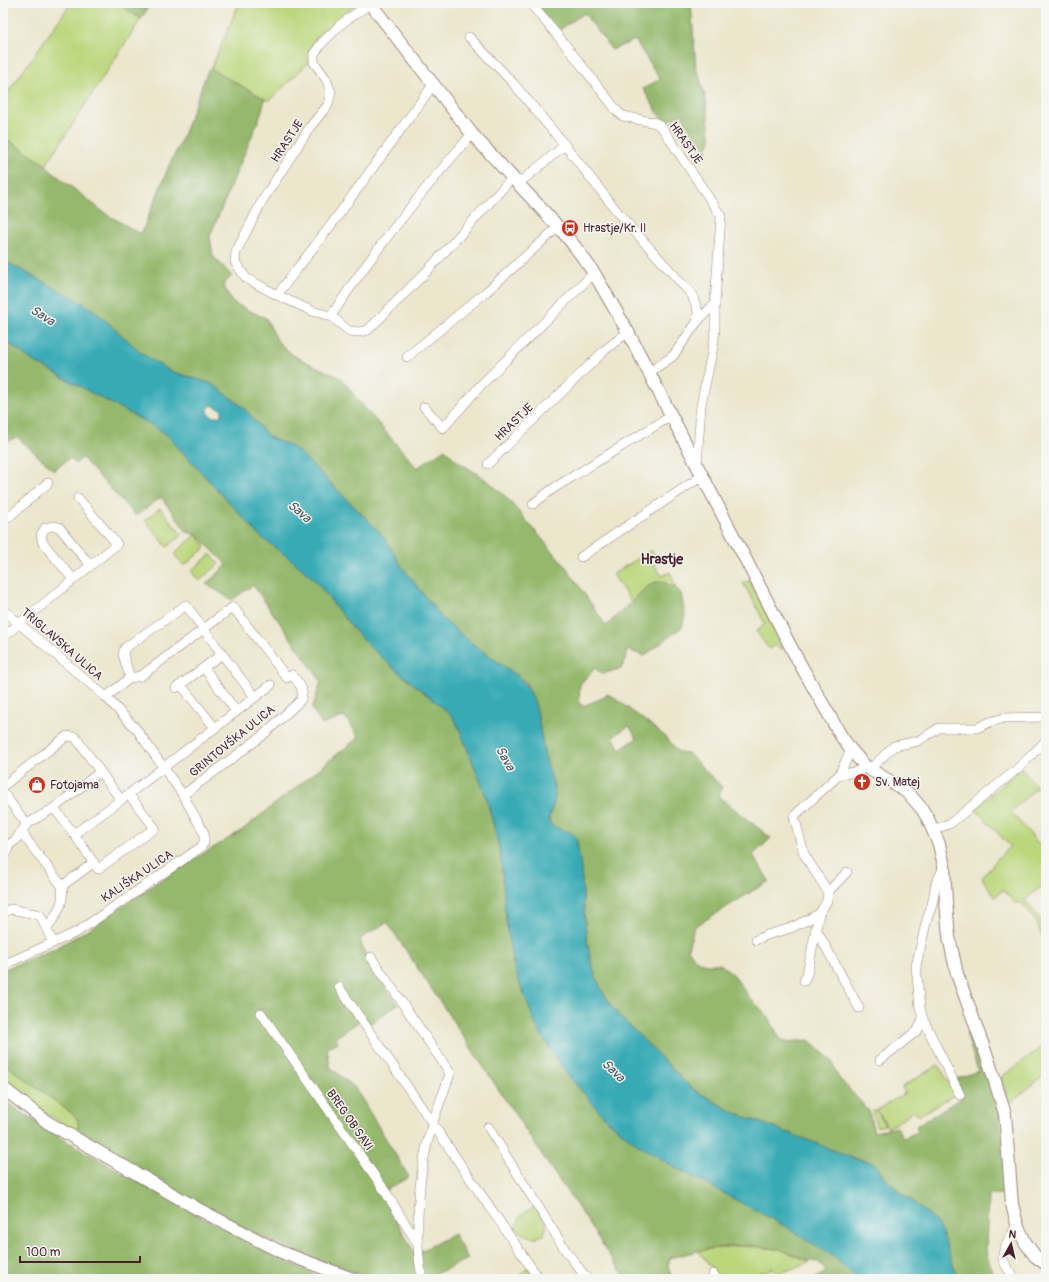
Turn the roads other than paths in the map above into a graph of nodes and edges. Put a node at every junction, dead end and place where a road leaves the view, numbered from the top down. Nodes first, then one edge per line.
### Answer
1 (370, 3) edge
2 (530, 3) edge
3 (469, 37) dead end
4 (433, 85) junction
5 (472, 134) junction
6 (565, 145) junction
7 (515, 181) junction
8 (558, 227) junction
9 (594, 273) junction
10 (277, 295) junction
11 (715, 303) junction
12 (332, 316) junction
13 (697, 322) junction
14 (628, 332) junction
15 (407, 357) dead end
16 (648, 373) junction
17 (424, 407) dead end
18 (671, 416) junction
19 (488, 464) dead end
20 (700, 471) junction
21 (48, 483) dead end
22 (78, 498) dead end
23 (532, 504) dead end
24 (3, 522) edge
25 (580, 556) dead end
26 (90, 565) junction
27 (74, 579) junction
28 (3, 610) edge
29 (20, 623) junction
30 (204, 628) junction
31 (3, 637) edge
32 (222, 654) junction
33 (204, 668) junction
34 (130, 678) junction
35 (271, 685) dead end
36 (106, 697) junction
37 (254, 697) junction
38 (236, 711) junction
39 (1046, 717) edge
40 (215, 728) junction
41 (1046, 741) edge
42 (851, 750) junction
43 (164, 767) junction
44 (868, 768) junction
45 (100, 772) junction
46 (839, 775) junction
47 (3, 786) edge
48 (3, 792) edge
49 (182, 795) junction
50 (124, 797) junction
51 (54, 808) junction
52 (27, 824) junction
53 (933, 830) junction
54 (21, 832) junction
55 (74, 834) junction
56 (5, 843) edge
57 (3, 857) edge
58 (93, 862) junction
59 (944, 866) junction
60 (848, 872) dead end
61 (62, 886) junction
62 (828, 892) junction
63 (3, 912) edge
64 (819, 914) junction
65 (47, 929) junction
66 (816, 929) junction
67 (756, 940) dead end
68 (53, 943) junction
69 (371, 957) dead end
70 (3, 964) edge
71 (804, 981) dead end
72 (339, 987) dead end
73 (859, 1008) dead end
74 (261, 1013) dead end
75 (923, 1019) junction
76 (880, 1060) dead end
77 (3, 1088) edge
78 (960, 1095) dead end
79 (432, 1123) junction
80 (488, 1127) dead end
81 (1017, 1224) junction
82 (418, 1244) junction
83 (1046, 1264) edge
84 (353, 1279) edge
85 (422, 1279) edge
86 (539, 1279) edge
87 (587, 1279) edge
88 (1015, 1279) edge

1 - 4 street
1 - 10 street, HRASTJE
2 - 11 street, HRASTJE
3 - 6 street
4 - 5 street
4 - 10 street
5 - 7 street
5 - 12 street
6 - 7 street, HRASTJE
6 - 13 street
7 - 8 street
7 - 12 street, HRASTJE
8 - 9 street
8 - 15 street
9 - 14 street
9 - 17 street
10 - 12 street, HRASTJE
11 - 13 street
11 - 20 street, HRASTJE
13 - 16 street
14 - 16 street
14 - 19 street, HRASTJE
16 - 18 street
18 - 20 street
18 - 23 street
20 - 25 street
20 - 42 street
21 - 24 street
22 - 26 street
26 - 27 street
26 - 27 street
27 - 29 street
28 - 29 street, TRIGLAVSKA ULICA
29 - 31 street
29 - 36 street, TRIGLAVSKA ULICA
30 - 32 street, GRINTOVŠKA ULICA
30 - 34 street, GRINTOVŠKA ULICA
30 - 34 street, GRINTOVŠKA ULICA
30 - 49 street, GRINTOVŠKA ULICA
32 - 33 street, GRINTOVŠKA ULICA
32 - 37 street, GRINTOVŠKA ULICA
33 - 38 street, GRINTOVŠKA ULICA
33 - 40 street, GRINTOVŠKA ULICA
34 - 36 street, GRINTOVŠKA ULICA
35 - 37 street
36 - 43 street, KALIŠKA ULICA
37 - 38 street
38 - 40 street
39 - 44 street
40 - 43 street
41 - 53 street
42 - 44 street
42 - 46 street
43 - 49 street, KALIŠKA ULICA
43 - 50 street
44 - 46 street
44 - 53 street
45 - 47 street
45 - 50 street
45 - 51 street
46 - 62 street
48 - 52 street
49 - 68 street, KALIŠKA ULICA
50 - 55 street
50 - 58 street
51 - 52 street
51 - 55 street
52 - 54 street
53 - 59 street
54 - 56 street
54 - 61 street
55 - 58 street
56 - 57 street
58 - 61 street
59 - 75 street
59 - 81 street
60 - 62 street
61 - 65 street
62 - 64 street
63 - 65 street
64 - 66 street
64 - 67 street
65 - 68 street
66 - 71 street
66 - 73 street
68 - 70 street, KALIŠKA ULICA
69 - 79 street, BREG OB SAVI
72 - 79 street
74 - 82 street, BREG OB SAVI
75 - 76 street
75 - 78 street
77 - 84 street
79 - 82 street, BREG OB SAVI
79 - 86 street
80 - 87 street
81 - 83 street
81 - 88 street
82 - 85 street, BREG OB SAVI

